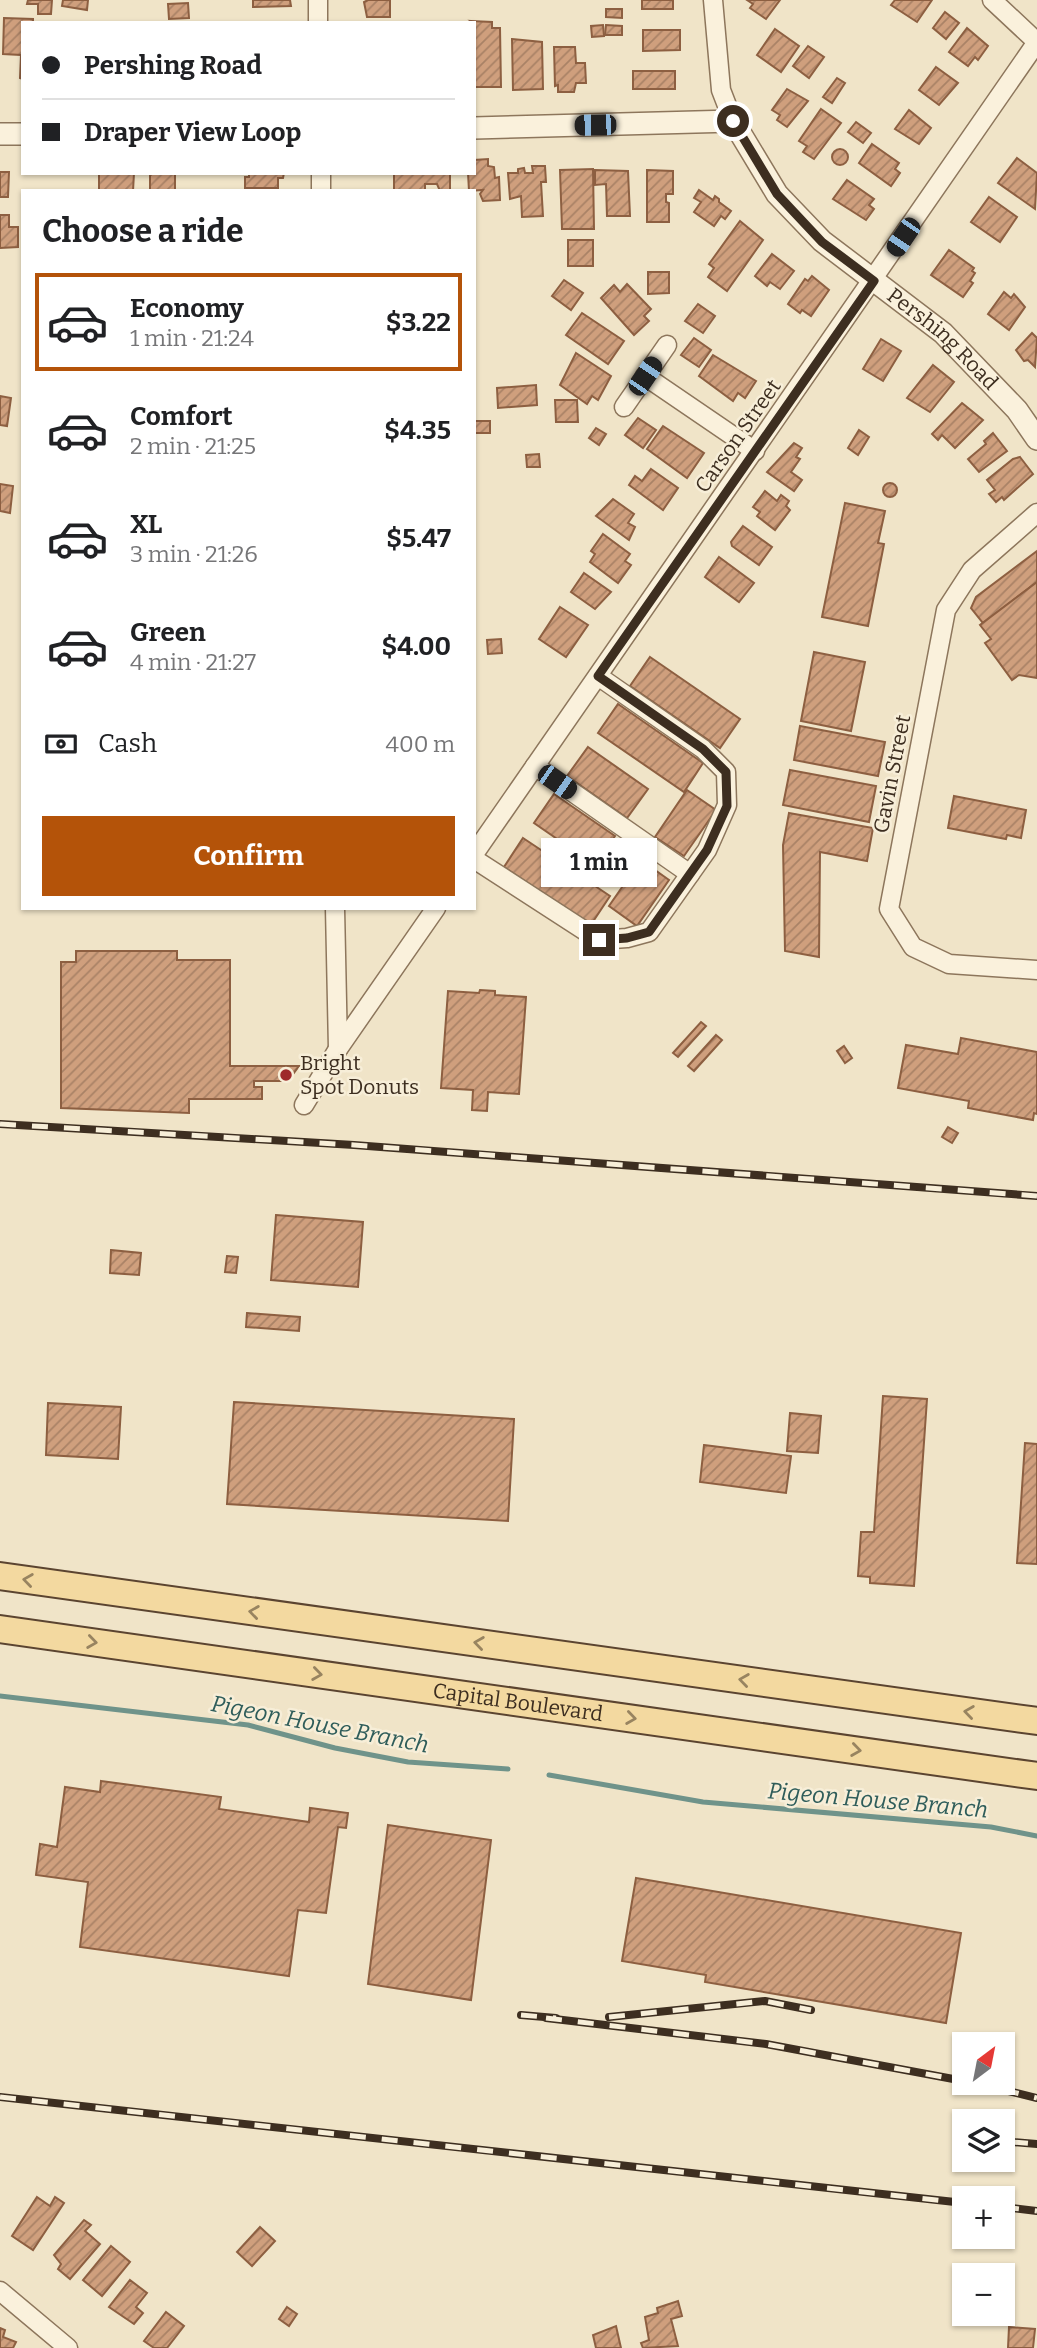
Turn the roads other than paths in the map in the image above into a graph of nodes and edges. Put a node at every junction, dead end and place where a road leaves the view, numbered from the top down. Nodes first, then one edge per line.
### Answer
1 (318, 0) edge
2 (713, 0) edge
3 (992, 0) edge
4 (318, 21) edge
5 (1037, 42) edge
6 (733, 121) junction
7 (476, 128) edge
8 (0, 134) edge
9 (21, 134) edge
10 (874, 281) junction
11 (667, 345) dead end
12 (645, 376) junction
13 (624, 407) dead end
14 (1037, 439) edge
15 (755, 451) junction
16 (1037, 513) edge
17 (598, 676) junction
18 (535, 766) junction
19 (476, 851) edge
20 (476, 860) edge
21 (690, 874) junction
22 (335, 910) edge
23 (435, 910) edge
24 (1037, 970) edge
25 (338, 1049) junction
26 (304, 1105) dead end
27 (0, 1576) edge
28 (0, 1629) edge
29 (1037, 1721) edge
30 (996, 1770) junction
31 (1037, 1776) edge
32 (1037, 1786) edge
33 (0, 2291) edge
34 (68, 2348) edge

1 - 4 street
2 - 6 street
3 - 5 street
5 - 10 street, Carson Street
6 - 7 street
6 - 10 street, Pershing Road
8 - 9 street
10 - 14 street, Pershing Road
10 - 15 street, Carson Street
11 - 12 street
12 - 13 street
12 - 15 street
15 - 17 street, Carson Street
16 - 24 street, Gavin Street
17 - 18 street, Carson Street
17 - 21 street
18 - 19 street, Carson Street
18 - 21 street
20 - 21 street
22 - 25 street
23 - 25 street
25 - 26 street
29 -> 27 main road
28 -> 30 main road, Capital Boulevard
30 - 31 main road, Capital Boulevard
30 - 32 main road
33 - 34 street

